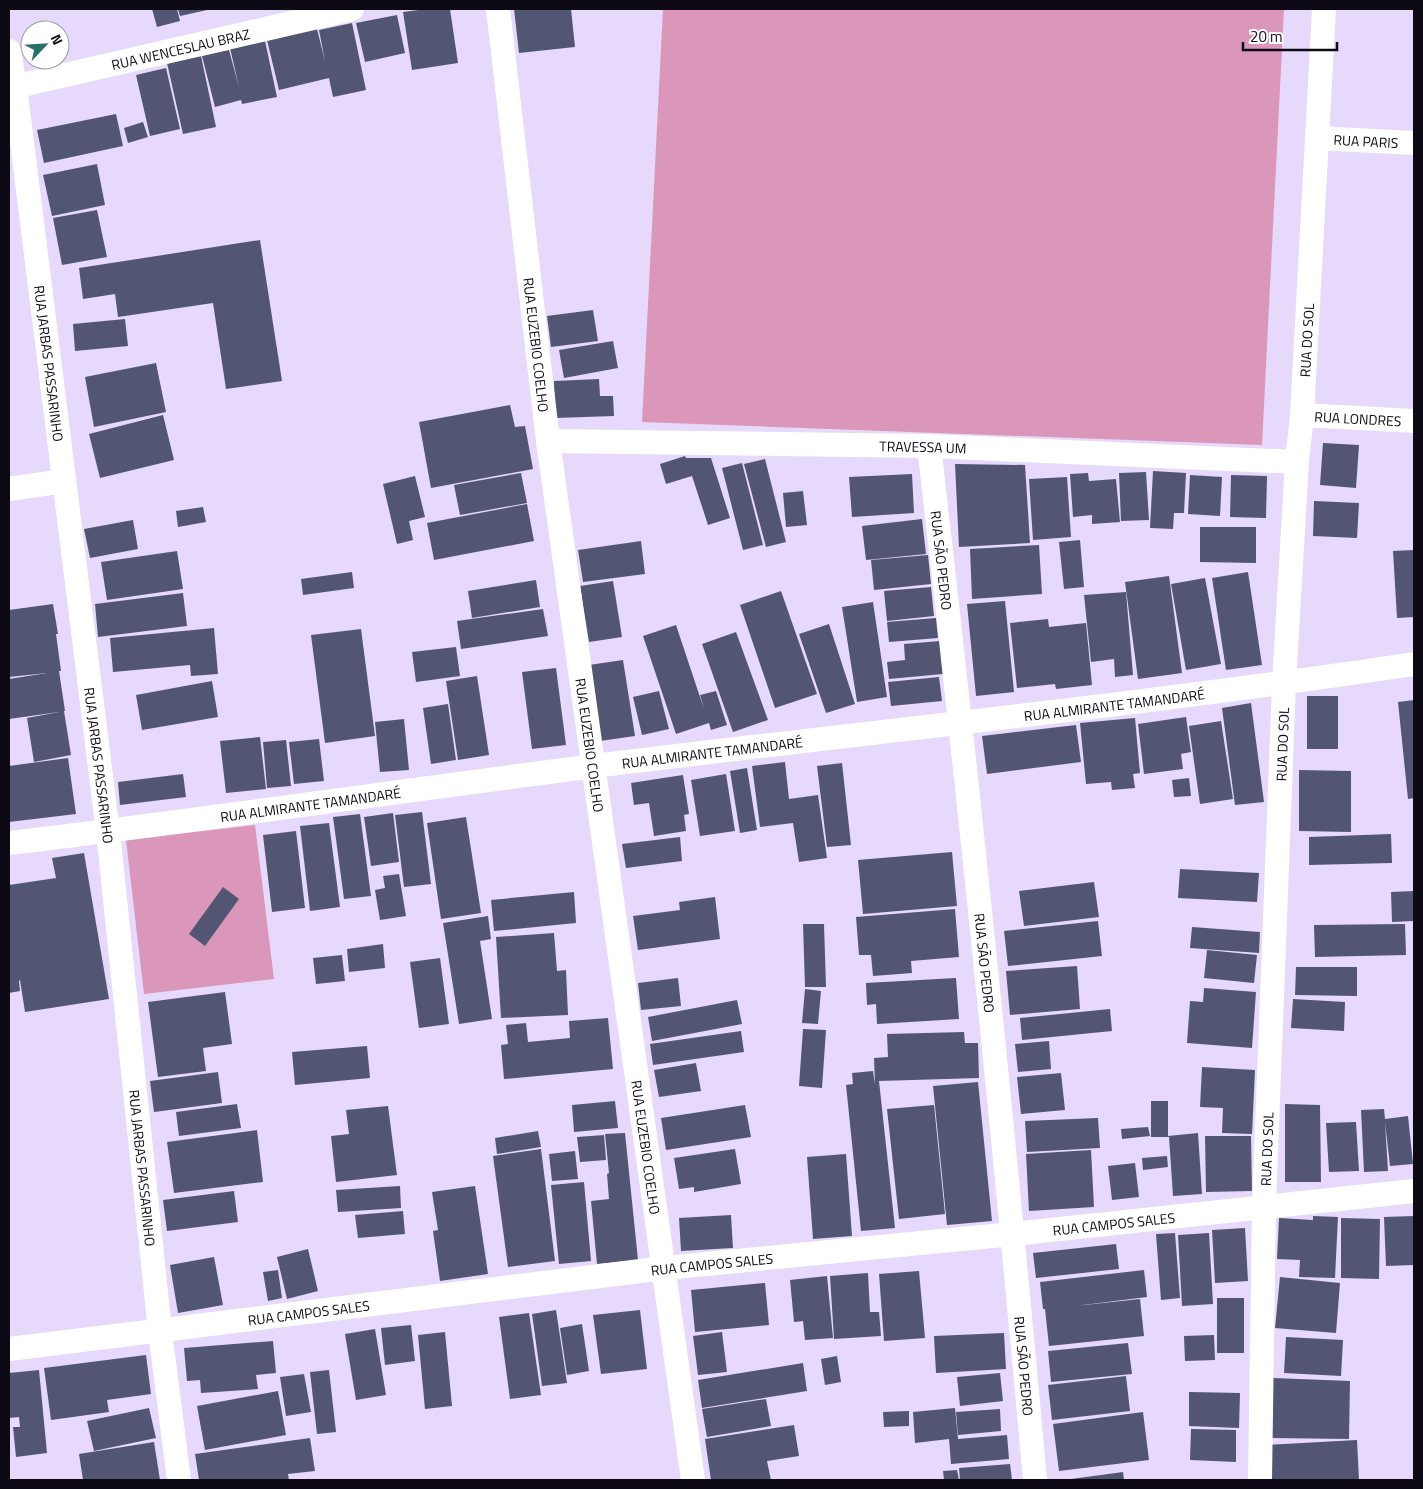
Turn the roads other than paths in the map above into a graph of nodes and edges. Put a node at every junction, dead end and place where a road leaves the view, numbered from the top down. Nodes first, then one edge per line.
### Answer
1 (352, 9) edge
2 (498, 9) edge
3 (1324, 9) edge
4 (9, 51) edge
5 (12, 87) edge
6 (1317, 138) junction
7 (1414, 143) edge
8 (1302, 415) junction
9 (1414, 421) edge
10 (548, 440) junction
11 (929, 446) junction
12 (1297, 462) junction
13 (64, 481) junction
14 (9, 489) edge
15 (1414, 664) edge
16 (1284, 683) junction
17 (961, 722) junction
18 (594, 766) junction
19 (108, 832) junction
20 (9, 843) edge
21 (1414, 1191) edge
22 (1264, 1206) junction
23 (1013, 1234) junction
24 (664, 1268) junction
25 (160, 1331) junction
26 (9, 1349) edge
27 (179, 1480) edge
28 (693, 1480) edge
29 (1035, 1480) edge
30 (1260, 1480) edge

1 - 5 street, RUA WENCESLAU BRAZ
2 - 10 street, RUA EUZEBIO COELHO
3 - 6 street, RUA DO SOL
4 - 5 street, RUA JARBAS PASSARINHO
5 - 13 street, RUA JARBAS PASSARINHO
6 - 7 street, RUA PARIS
6 - 8 street, RUA DO SOL
8 - 9 street, RUA LONDRES
8 - 12 street, RUA DO SOL
10 - 11 street, TRAVESSA UM
10 - 18 street, RUA EUZEBIO COELHO
11 - 12 street, TRAVESSA UM
11 - 17 street, RUA SÃO PEDRO
12 - 16 street, RUA DO SOL
13 - 14 street
13 - 19 street, RUA JARBAS PASSARINHO
15 - 16 street, RUA ALMIRANTE TAMANDARÉ
16 - 17 street, RUA ALMIRANTE TAMANDARÉ
16 - 22 street, RUA DO SOL
17 - 18 street, RUA ALMIRANTE TAMANDARÉ
17 - 23 street, RUA SÃO PEDRO
18 - 19 street, RUA ALMIRANTE TAMANDARÉ
18 - 24 street, RUA EUZEBIO COELHO
19 - 20 street, RUA ALMIRANTE TAMANDARÉ
19 - 25 street, RUA JARBAS PASSARINHO
21 - 22 street, RUA CAMPOS SALES
22 - 23 street, RUA CAMPOS SALES
22 - 30 street, RUA DO SOL
23 - 24 street, RUA CAMPOS SALES
23 - 29 street, RUA SÃO PEDRO
24 - 25 street, RUA CAMPOS SALES
24 - 28 street, RUA EUZEBIO COELHO
25 - 26 street, RUA CAMPOS SALES
25 - 27 street, RUA JARBAS PASSARINHO

